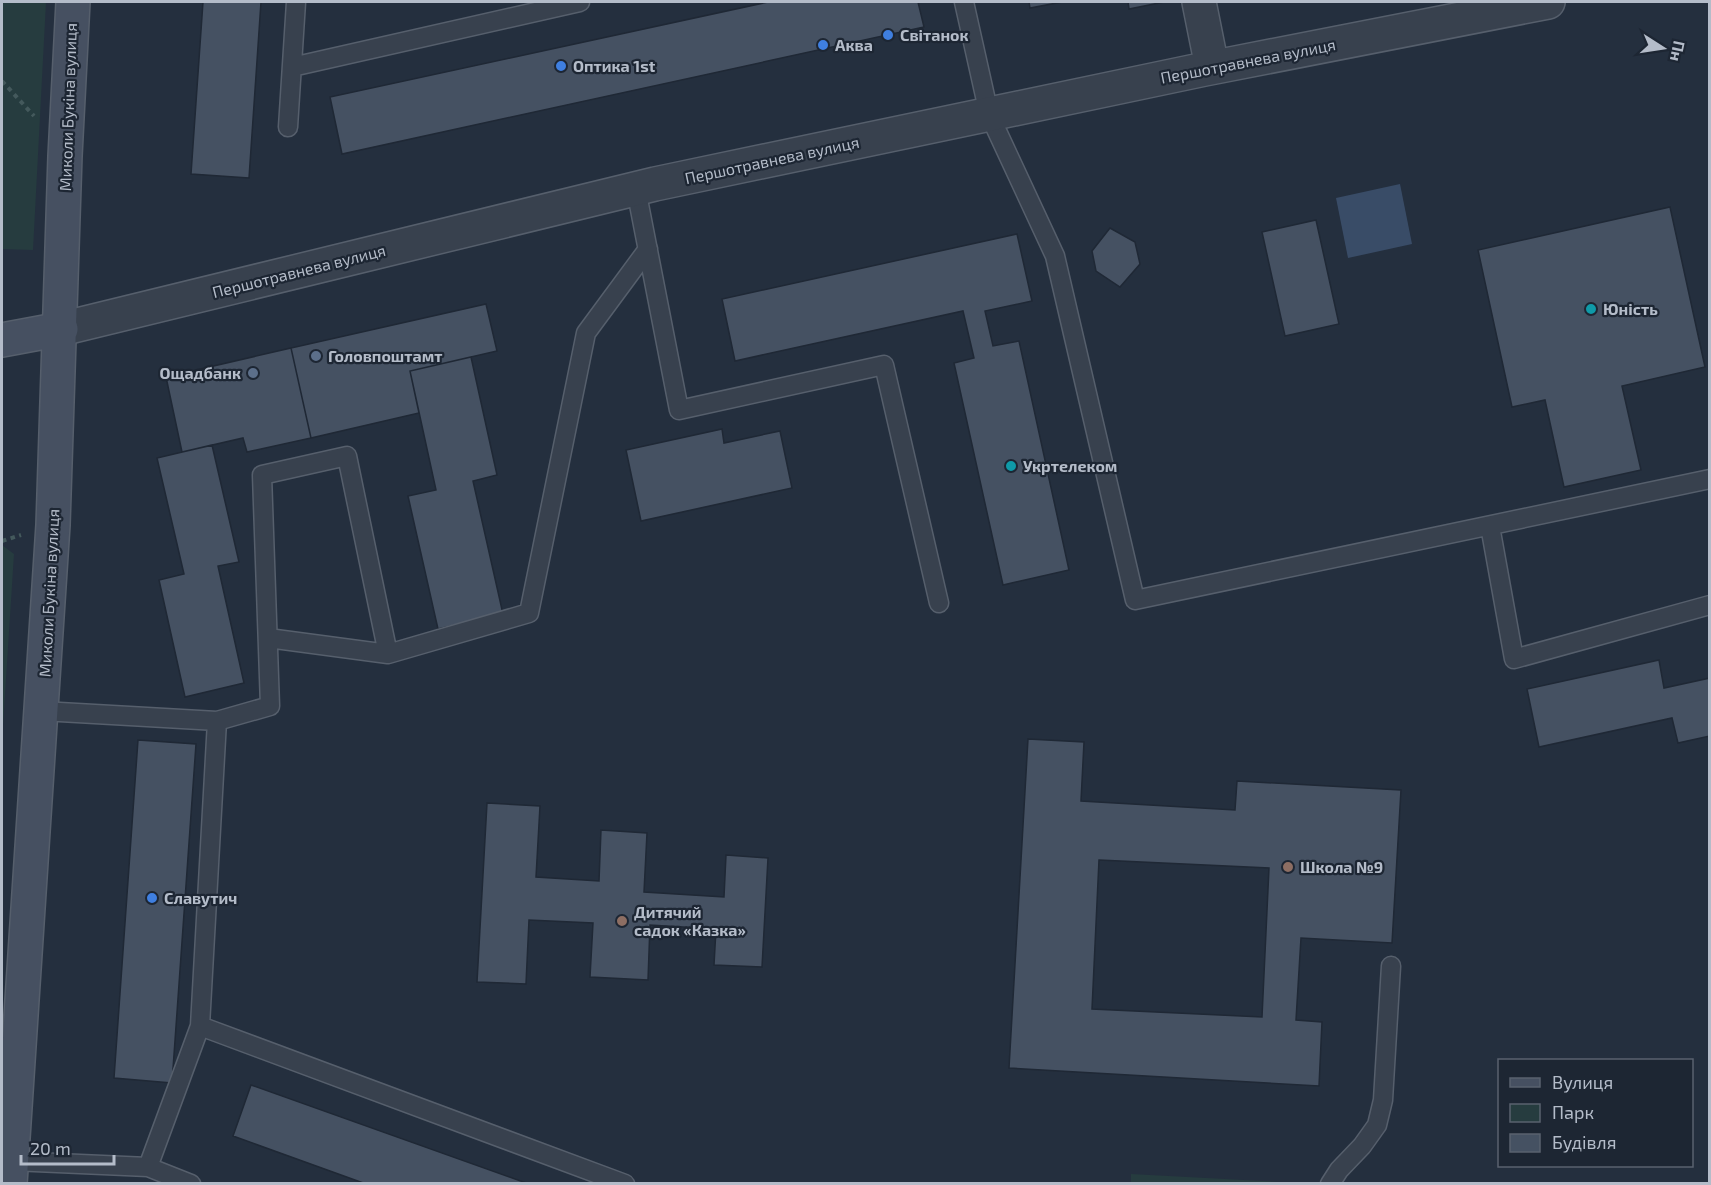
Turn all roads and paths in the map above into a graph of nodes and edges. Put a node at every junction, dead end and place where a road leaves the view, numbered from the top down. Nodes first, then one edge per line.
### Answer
1 (73, 2) edge
2 (296, 2) edge
3 (580, 2) edge
4 (964, 2) edge
5 (1199, 2) edge
6 (1548, 2) edge
7 (292, 66) junction
8 (1212, 67) junction
9 (2, 81) edge
10 (989, 114) junction
11 (35, 116) dead end
12 (288, 127) dead end
13 (636, 189) junction
14 (648, 249) junction
15 (61, 329) junction
16 (2, 340) edge
17 (1710, 479) edge
18 (1490, 525) junction
19 (939, 603) dead end
20 (1710, 605) edge
21 (268, 638) junction
22 (388, 654) junction
23 (42, 711) junction
24 (217, 721) junction
25 (1391, 966) dead end
26 (200, 1026) junction
27 (148, 1167) junction
28 (11, 1172) edge
29 (191, 1184) edge
30 (625, 1184) edge
31 (1330, 1184) edge

1 - 15 street, Миколи Букіна вулиця
2 - 7 lane
3 - 7 lane
4 - 10 lane
5 - 8 street
6 - 8 street, Першотравнева вулиця
7 - 12 lane
8 - 10 street, Першотравнева вулиця
9 - 11 path
10 - 13 street, Першотравнева вулиця
10 - 18 lane
13 - 14 lane
13 - 15 street, Першотравнева вулиця
14 - 19 lane
14 - 22 lane
15 - 16 street, Першотравнева вулиця
15 - 23 street, Миколи Букіна вулиця
17 - 18 lane
18 - 20 lane
21 - 22 lane
21 - 22 lane
21 - 24 lane
23 - 24 lane
23 - 28 street, Миколи Букіна вулиця
24 - 26 lane
25 - 31 lane
26 - 27 lane
26 - 30 lane
27 - 28 lane
27 - 29 lane

